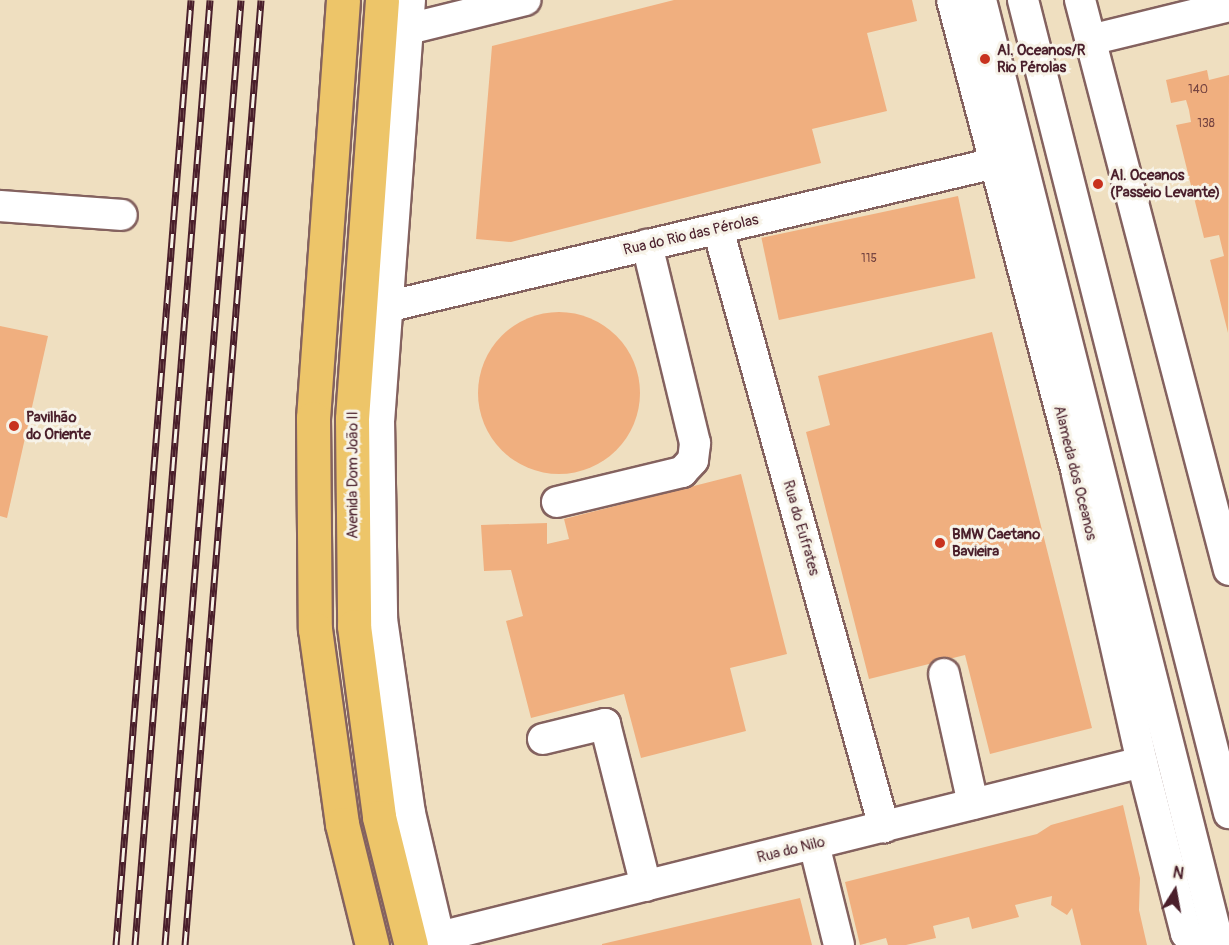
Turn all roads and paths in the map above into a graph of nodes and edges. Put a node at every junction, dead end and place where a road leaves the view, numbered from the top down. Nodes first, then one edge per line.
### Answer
1 (343, 0) edge
2 (382, 0) edge
3 (525, 0) edge
4 (952, 0) edge
5 (981, 0) edge
6 (1023, 0) edge
7 (1080, 0) edge
8 (1229, 6) edge
9 (409, 14) edge
10 (1090, 40) junction
11 (995, 163) junction
12 (0, 206) edge
13 (122, 214) dead end
14 (718, 229) junction
15 (647, 245) junction
16 (386, 307) junction
17 (1207, 483) junction
18 (557, 502) dead end
19 (1229, 506) edge
20 (1229, 570) edge
21 (944, 674) dead end
22 (543, 740) dead end
23 (1142, 762) junction
24 (973, 804) junction
25 (1229, 813) edge
26 (884, 827) junction
27 (814, 844) junction
28 (646, 886) junction
29 (431, 942) edge
30 (372, 945) edge
31 (839, 945) edge
32 (1196, 945) edge
33 (1219, 945) edge

1 - 30 main road
2 - 29 main road, Avenida Dom João II
3 - 9 street
4 - 11 street, Alameda dos Oceanos
5 - 33 street, Alameda dos Oceanos
6 - 25 street
7 - 10 street
8 - 10 street
9 - 16 street
10 - 17 street
11 - 14 street, Rua do Rio das Pérolas
11 - 23 street, Alameda dos Oceanos
12 - 13 street
14 - 15 street, Rua do Rio das Pérolas
14 - 26 street, Rua do Eufrates
15 - 16 street, Rua do Rio das Pérolas
15 - 18 street
16 - 29 street
17 - 19 street
17 - 20 street
21 - 24 street
22 - 28 street
23 - 24 street, Rua do Nilo
23 - 32 street, Alameda dos Oceanos
24 - 26 street, Rua do Nilo
26 - 27 street, Rua do Nilo
27 - 28 street, Rua do Nilo
27 - 31 street
28 - 29 street, Rua do Nilo

